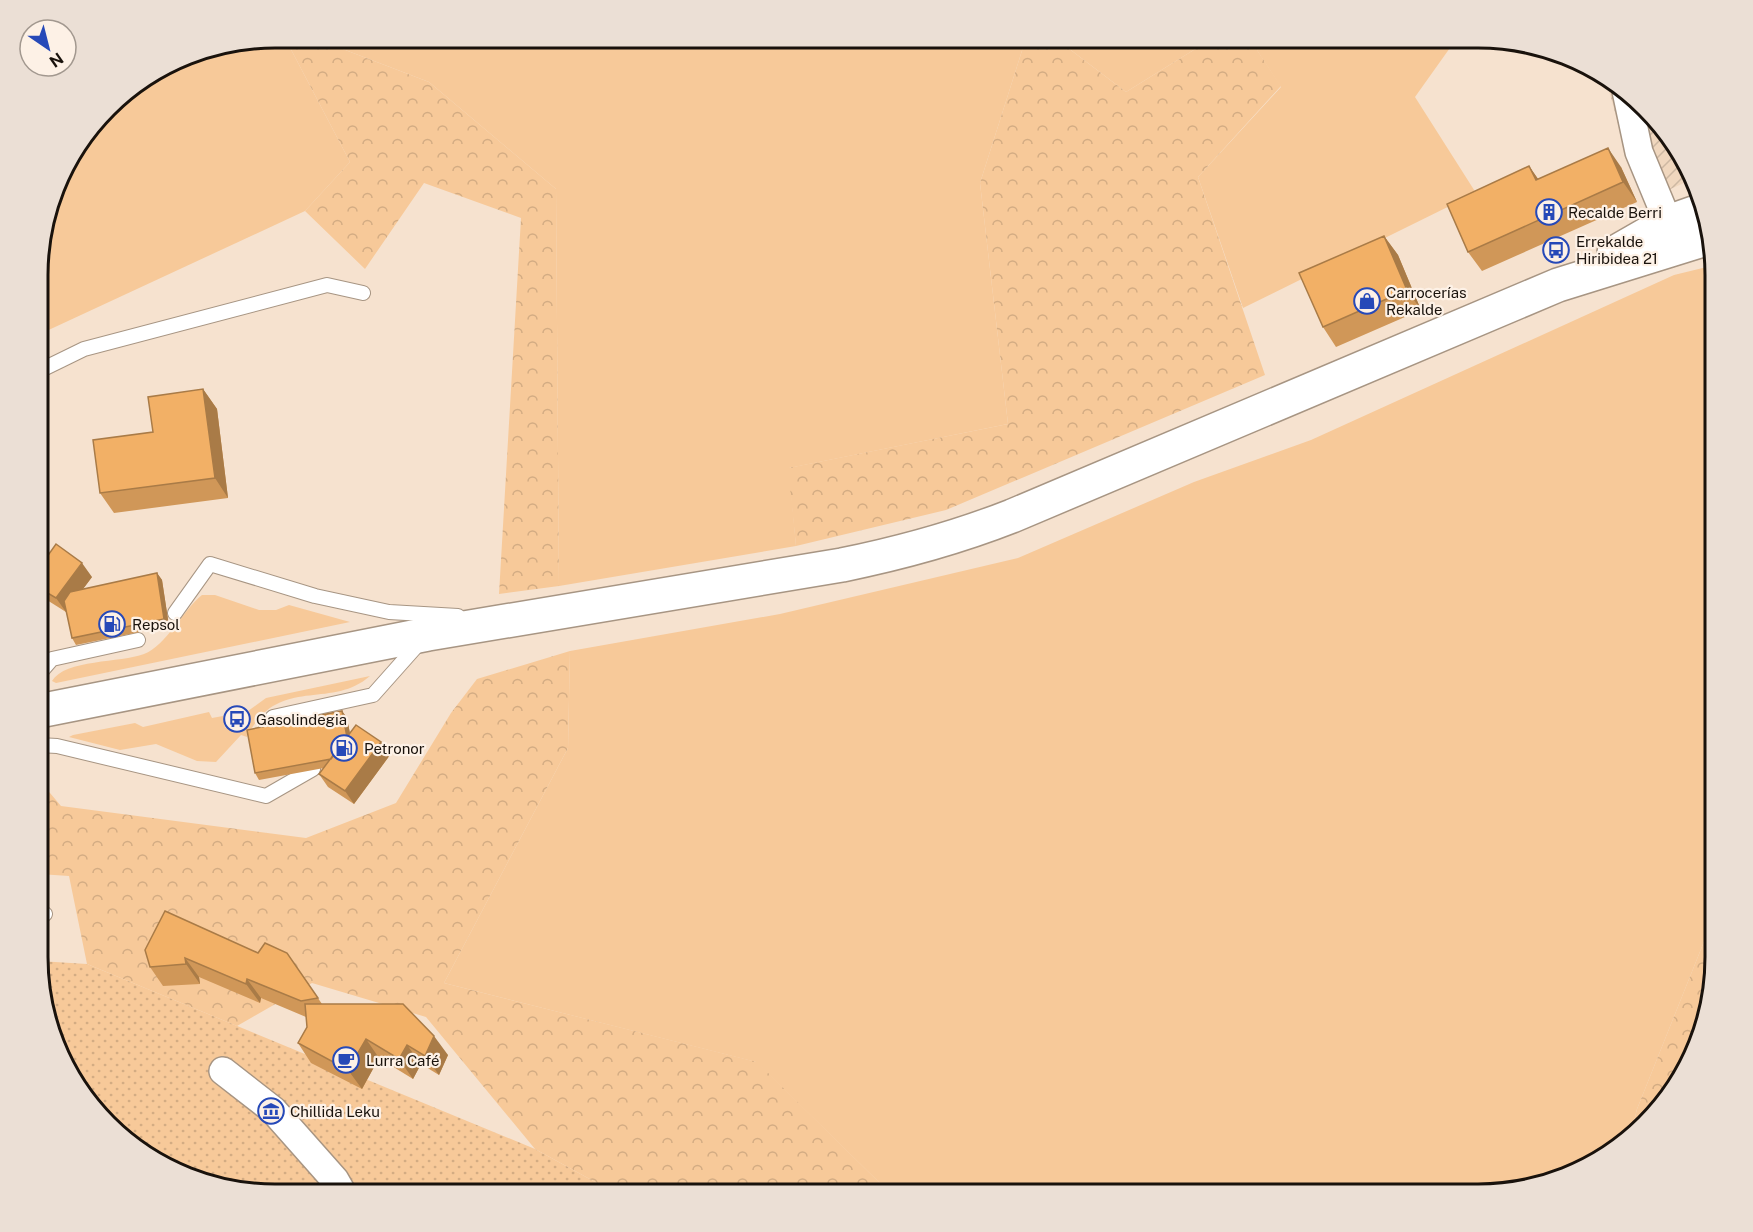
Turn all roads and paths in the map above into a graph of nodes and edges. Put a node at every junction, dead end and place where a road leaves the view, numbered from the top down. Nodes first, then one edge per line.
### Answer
1 (1629, 105) edge
2 (1696, 212) edge
3 (1668, 222) junction
4 (1702, 240) edge
5 (1558, 285) junction
6 (363, 293) dead end
7 (48, 367) edge
8 (175, 613) dead end
9 (508, 619) junction
10 (428, 634) junction
11 (138, 640) dead end
12 (48, 664) edge
13 (48, 709) edge
14 (266, 726) edge
15 (48, 746) edge
16 (313, 769) edge
17 (223, 1071) dead end
18 (337, 1184) edge

1 - 3 street
2 - 3 main road
3 - 5 main road
4 - 5 main road
5 - 9 main road
6 - 7 lane
8 - 9 lane
9 - 10 main road
10 - 13 main road
10 - 14 lane
11 - 12 lane
15 - 16 lane
17 - 18 street

